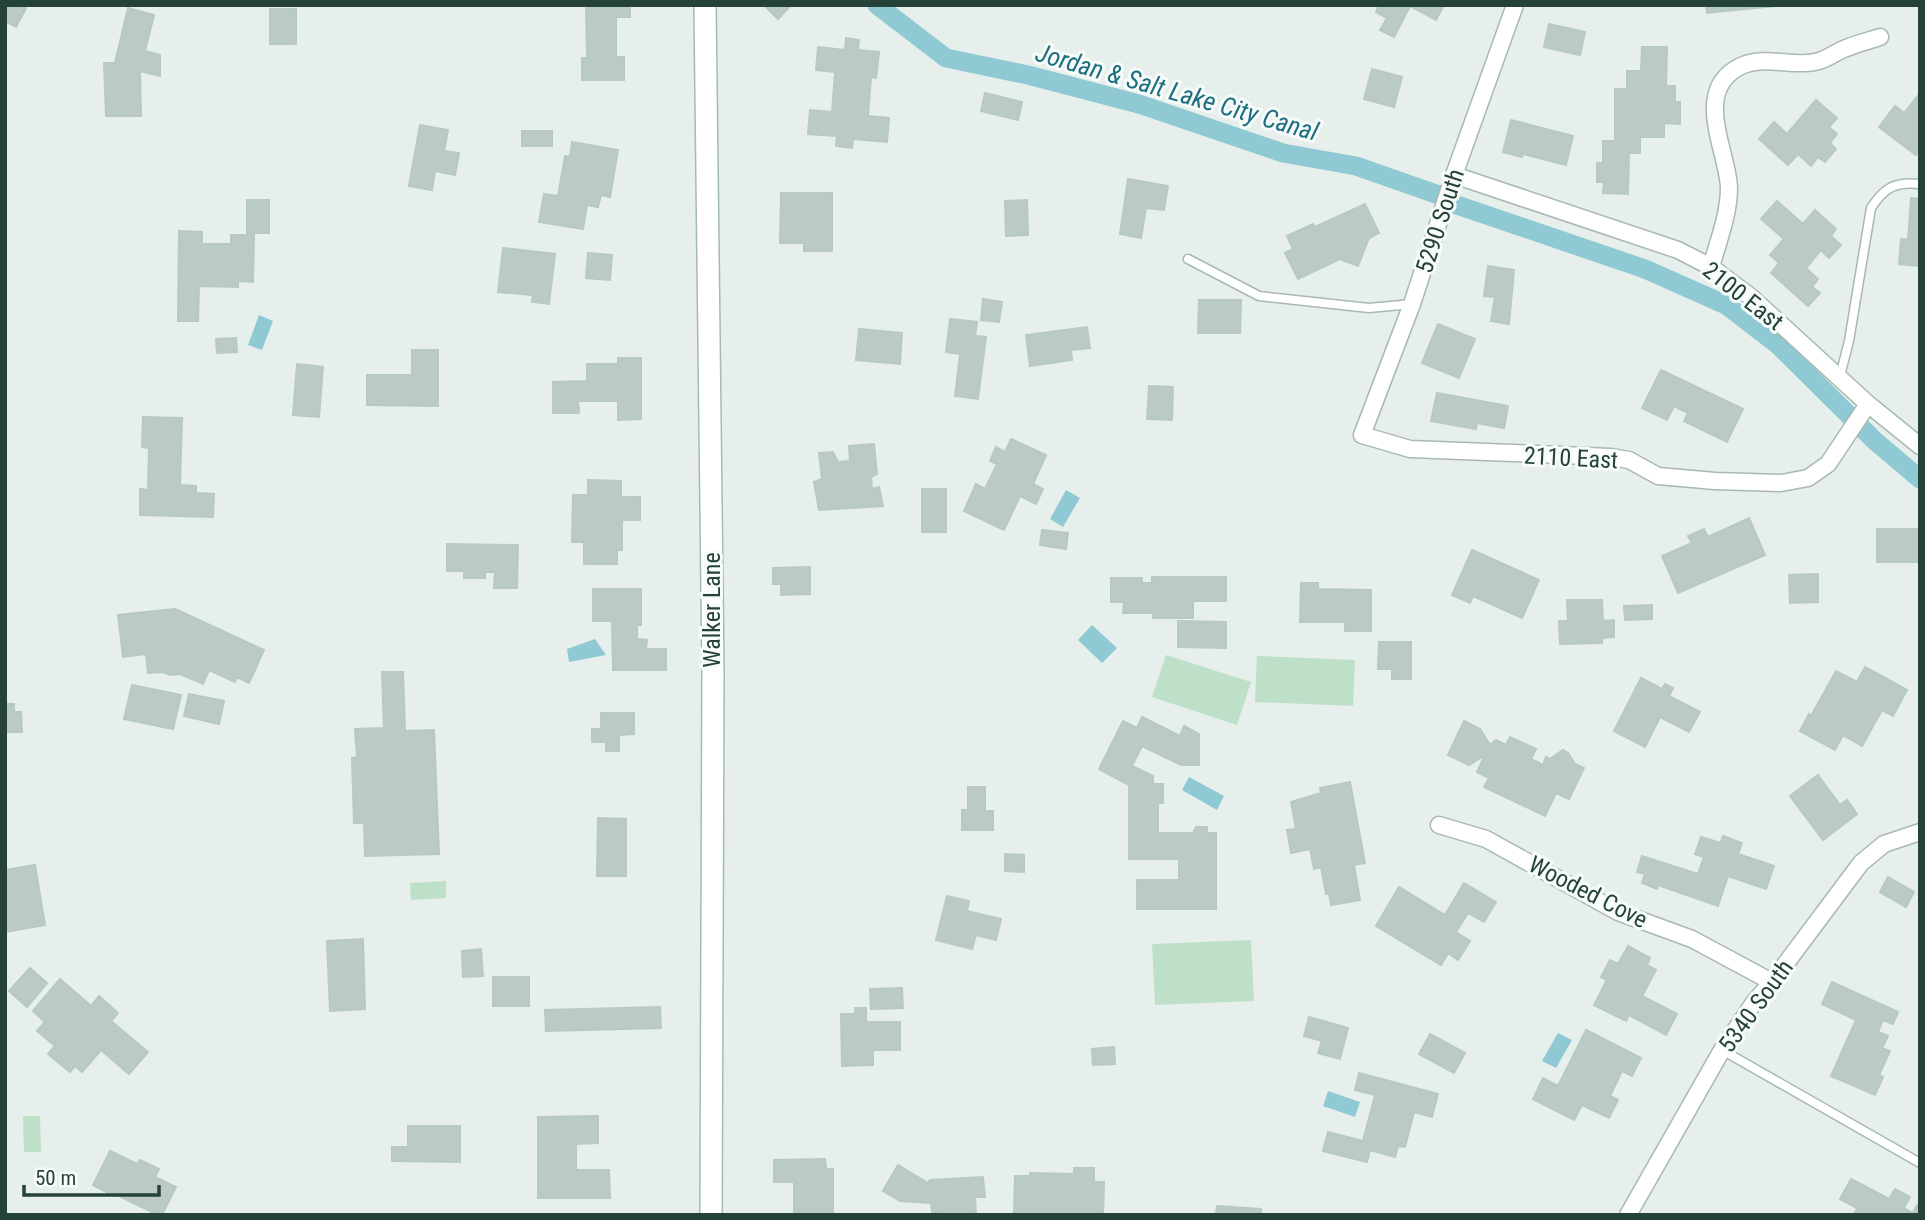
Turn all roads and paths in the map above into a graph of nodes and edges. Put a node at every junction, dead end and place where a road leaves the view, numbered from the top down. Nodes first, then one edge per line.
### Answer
1 (705, 5) edge
2 (1514, 5) edge
3 (1880, 37) dead end
4 (1454, 175) junction
5 (1920, 184) edge
6 (1188, 259) dead end
7 (1712, 267) junction
8 (1412, 304) junction
9 (1840, 376) junction
10 (1865, 409) junction
11 (1362, 435) joint
12 (1920, 446) edge
13 (1439, 825) dead end
14 (1920, 832) edge
15 (1772, 982) junction
16 (1722, 1050) junction
17 (1920, 1163) edge
18 (711, 1215) edge
19 (1628, 1215) edge

1 - 18 street, Walker Lane
2 - 4 street, 5290 South
3 - 7 street
4 - 7 street, 2100 East
4 - 8 street, 5290 South
5 - 9 lane
6 - 8 lane
7 - 9 street, 2100 East
8 - 11 street, 5290 South
9 - 10 street, 2100 East
10 - 11 street, 2110 East
10 - 12 street, 2100 East
13 - 15 street, Wooded Cove
14 - 15 street, 5340 South
15 - 16 street, 5340 South
16 - 17 lane
16 - 19 street, 5340 South

